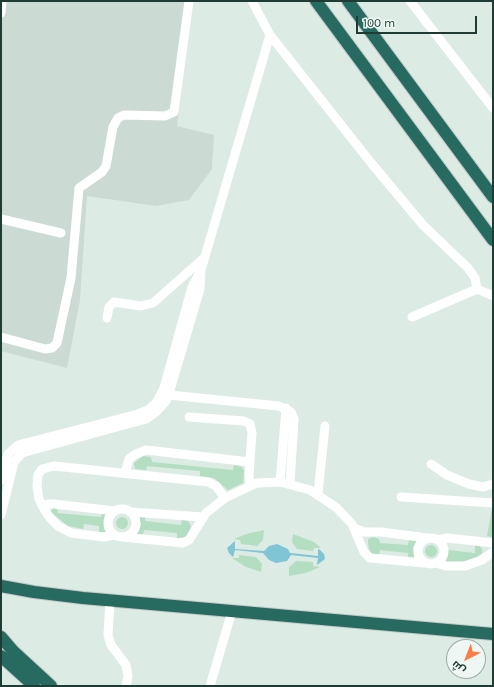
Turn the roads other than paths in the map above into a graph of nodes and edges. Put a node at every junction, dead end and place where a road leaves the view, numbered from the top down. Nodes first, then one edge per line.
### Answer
1 (2, 1) edge
2 (189, 1) edge
3 (252, 1) edge
4 (316, 1) edge
5 (348, 1) edge
6 (410, 1) edge
7 (1, 13) edge
8 (270, 35) junction
9 (493, 108) edge
10 (457, 146) junction
11 (493, 182) edge
12 (493, 197) edge
13 (1, 219) edge
14 (61, 233) dead end
15 (493, 240) edge
16 (205, 257) junction
17 (202, 270) junction
18 (477, 289) junction
19 (493, 296) edge
20 (412, 317) dead end
21 (107, 318) dead end
22 (1, 337) edge
23 (169, 395) junction
24 (286, 408) junction
25 (189, 417) dead end
26 (325, 426) dead end
27 (250, 462) junction
28 (431, 464) dead end
29 (125, 473) junction
30 (1, 480) edge
31 (280, 482) junction
32 (290, 484) junction
33 (493, 484) edge
34 (250, 486) junction
35 (318, 494) junction
36 (401, 497) dead end
37 (225, 498) junction
38 (493, 503) edge
39 (44, 509) junction
40 (115, 511) junction
41 (130, 512) junction
42 (1, 515) edge
43 (203, 517) junction
44 (354, 528) junction
45 (119, 536) junction
46 (427, 538) junction
47 (438, 540) junction
48 (493, 543) edge
49 (493, 552) edge
50 (424, 563) junction
51 (436, 563) junction
52 (1, 586) edge
53 (110, 600) junction
54 (232, 611) junction
55 (493, 634) edge
56 (1, 637) edge
57 (1, 656) edge
58 (34, 686) edge
59 (51, 686) edge
60 (126, 686) edge
61 (210, 686) edge

1 - 7 street
2 - 22 street
3 - 8 street
4 - 15 highway
5 - 10 highway
6 - 9 street
8 - 16 street
8 - 18 street
10 - 11 highway
10 - 12 highway
13 - 14 street
16 - 17 street
16 - 21 street
17 - 23 street
17 - 30 street
18 - 19 street
18 - 20 street
23 - 24 street
23 - 42 street
24 - 31 street
24 - 32 street
25 - 27 street
26 - 35 street
27 - 29 street
27 - 34 street
28 - 33 street
29 - 37 street
29 - 39 street
31 - 32 street
31 - 34 street
32 - 35 street
34 - 37 street
35 - 44 street
36 - 38 street
37 - 43 street
39 - 40 street
39 - 45 street
40 - 41 street
40 - 45 street
41 - 43 street
41 - 45 street
43 - 45 street
44 - 46 street
44 - 50 street
46 - 47 street
46 - 50 street
47 - 48 street
47 - 51 street
49 - 51 street
50 - 51 street
52 - 53 highway
53 - 54 highway
53 - 60 street
54 - 55 highway
54 - 61 street
56 - 59 highway
57 - 58 highway

